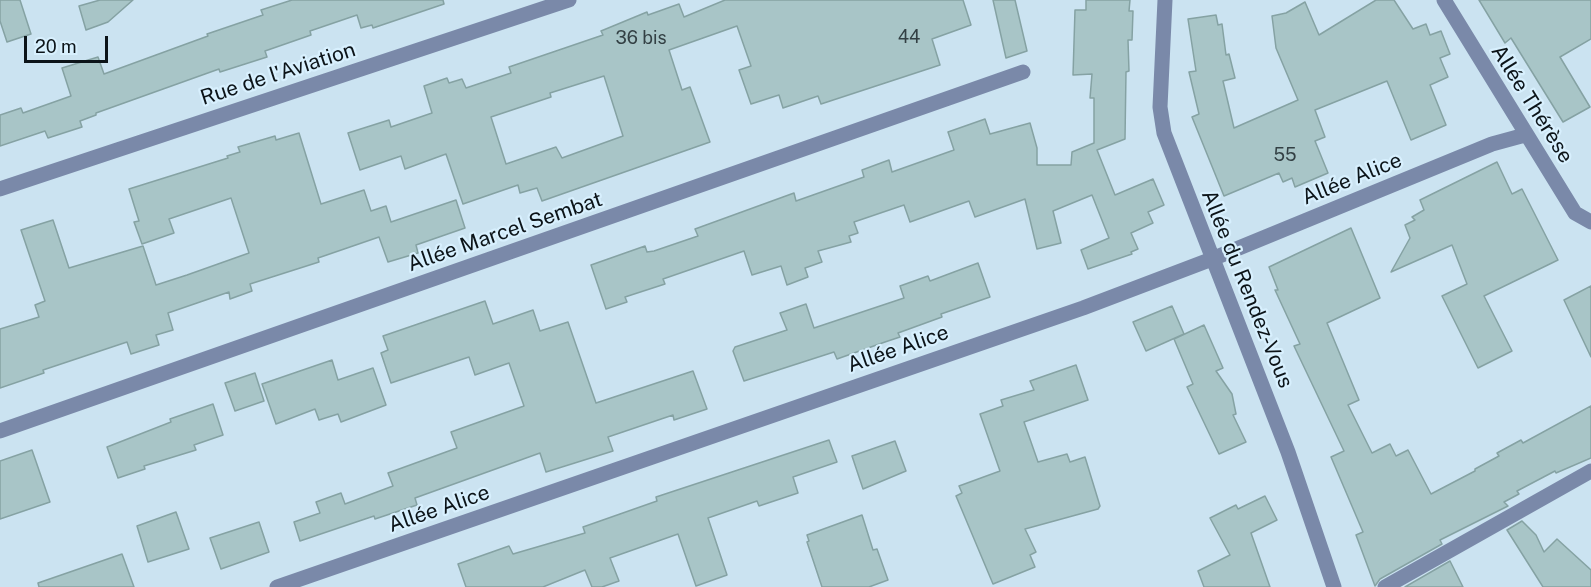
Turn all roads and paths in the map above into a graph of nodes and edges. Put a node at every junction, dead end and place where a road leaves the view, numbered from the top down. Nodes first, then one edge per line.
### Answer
1 (569, 0) edge
2 (1165, 0) edge
3 (1444, 0) edge
4 (1023, 72) dead end
5 (1525, 135) junction
6 (0, 189) edge
7 (1591, 222) edge
8 (1212, 259) junction
9 (0, 431) edge
10 (1591, 471) edge
11 (278, 587) edge
12 (1334, 587) edge
13 (1385, 587) edge

1 - 6 street, Rue de l'Aviation
2 - 8 street, Allée du Rendez-Vous
3 - 5 street, Allée Thérèse
4 - 9 street, Allée Marcel Sembat
5 - 7 street, Allée Thérèse
5 - 8 street, Allée Alice
8 - 11 street, Allée Alice
8 - 12 street, Allée du Rendez-Vous
10 - 13 street

